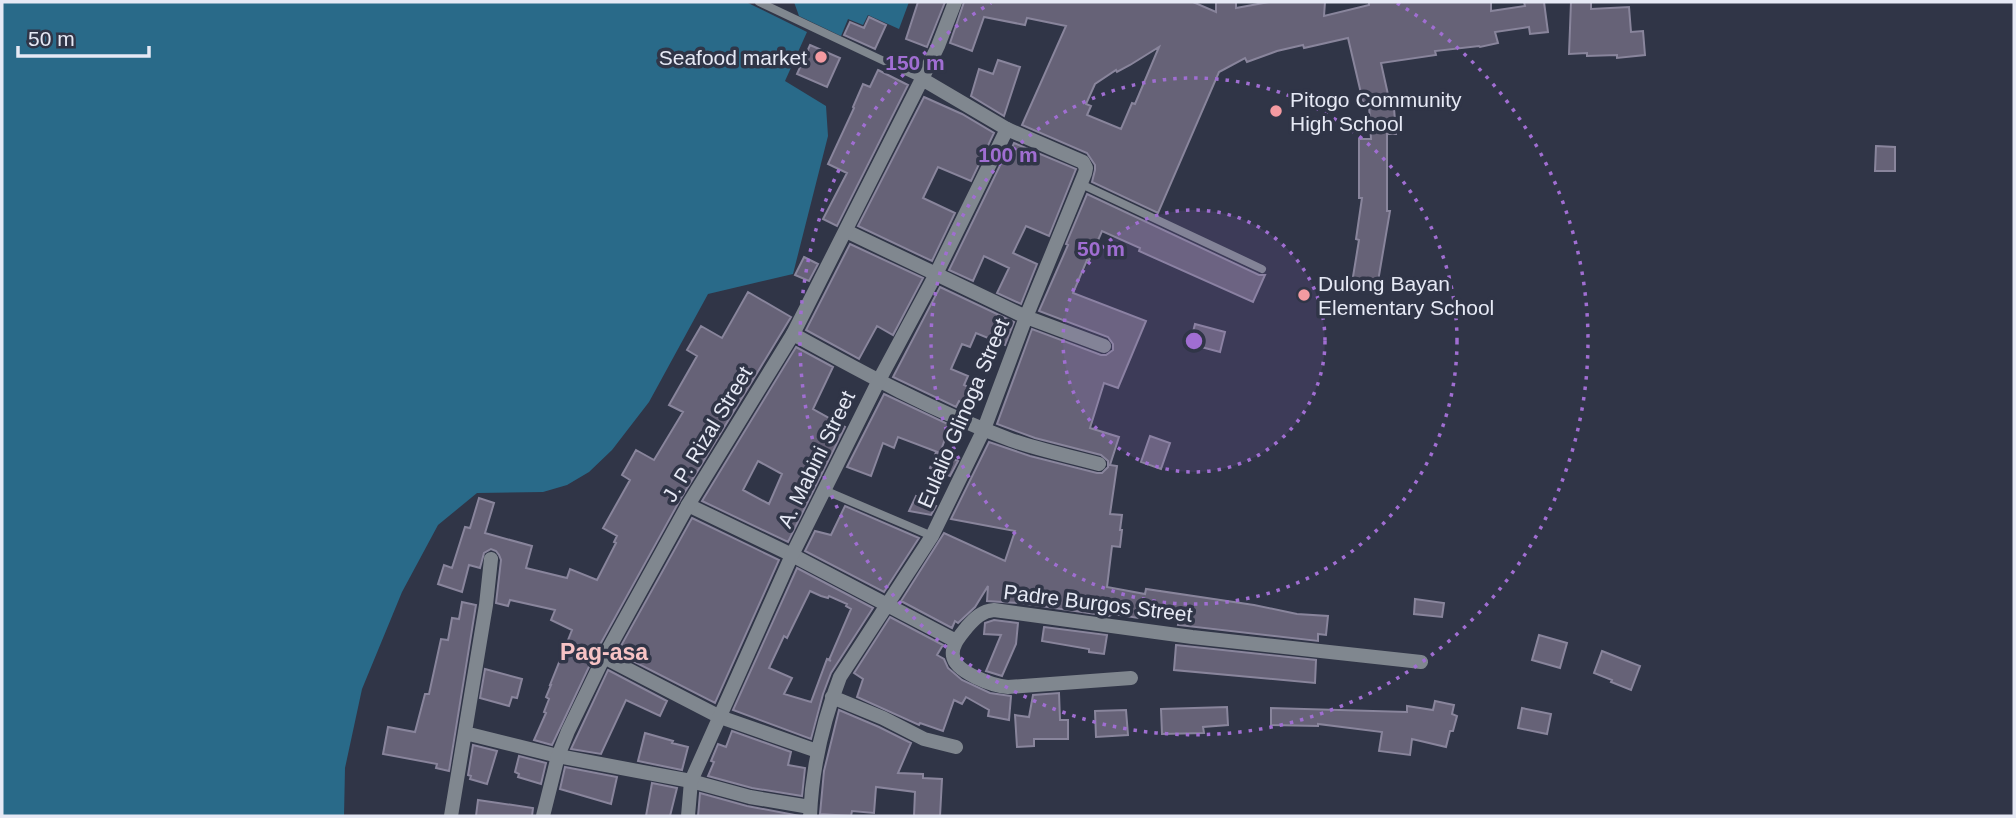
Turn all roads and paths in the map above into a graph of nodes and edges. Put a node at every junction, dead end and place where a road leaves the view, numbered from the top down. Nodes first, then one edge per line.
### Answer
1 (759, 2) edge
2 (955, 2) edge
3 (922, 79) junction
4 (1007, 129) junction
5 (1083, 179) junction
6 (846, 231) junction
7 (1262, 269) dead end
8 (936, 274) junction
9 (1026, 317) junction
10 (793, 334) junction
11 (1104, 346) dead end
12 (878, 382) junction
13 (984, 429) junction
14 (1099, 464) dead end
15 (824, 490) junction
16 (688, 505) junction
17 (932, 537) junction
18 (792, 555) junction
19 (491, 559) dead end
20 (887, 604) junction
21 (956, 640) junction
22 (604, 657) junction
23 (1421, 662) dead end
24 (1131, 678) dead end
25 (832, 697) junction
26 (720, 717) junction
27 (465, 733) junction
28 (956, 747) dead end
29 (817, 751) junction
30 (558, 756) junction
31 (691, 781) junction
32 (810, 812) edge
33 (451, 816) edge
34 (543, 816) edge
35 (688, 816) edge

1 - 3 lane
2 - 3 street, J. P. Rizal Street
3 - 4 street
3 - 6 street, J. P. Rizal Street
4 - 5 street
4 - 8 street, A. Mabini Street
5 - 7 lane
5 - 9 street, Eulalio Glinoga Street
6 - 8 street
6 - 10 street, J. P. Rizal Street
8 - 9 street
8 - 12 street, A. Mabini Street
9 - 11 street
9 - 13 street, Eulalio Glinoga Street
10 - 12 street
10 - 16 street, J. P. Rizal Street
12 - 13 street
12 - 15 street, A. Mabini Street
13 - 14 street
13 - 17 street, Eulalio Glinoga Street
15 - 17 lane
15 - 18 street, A. Mabini Street
16 - 18 street
16 - 22 street, J. P. Rizal Street
17 - 20 street, Eulalio Glinoga Street
18 - 20 street
18 - 26 street, A. Mabini Street
19 - 27 street
20 - 21 street
20 - 25 street, Eulalio Glinoga Street
21 - 23 street, Padre Burgos Street
21 - 24 street
22 - 26 street
22 - 30 street, J. P. Rizal Street
25 - 28 street
25 - 29 street, Eulalio Glinoga Street
26 - 29 street
26 - 31 street, A. Mabini Street
27 - 30 street
27 - 33 street
29 - 32 street, Eulalio Glinoga Street
30 - 31 street
30 - 34 street, J. P. Rizal Street
31 - 32 street
31 - 35 street, A. Mabini Street

